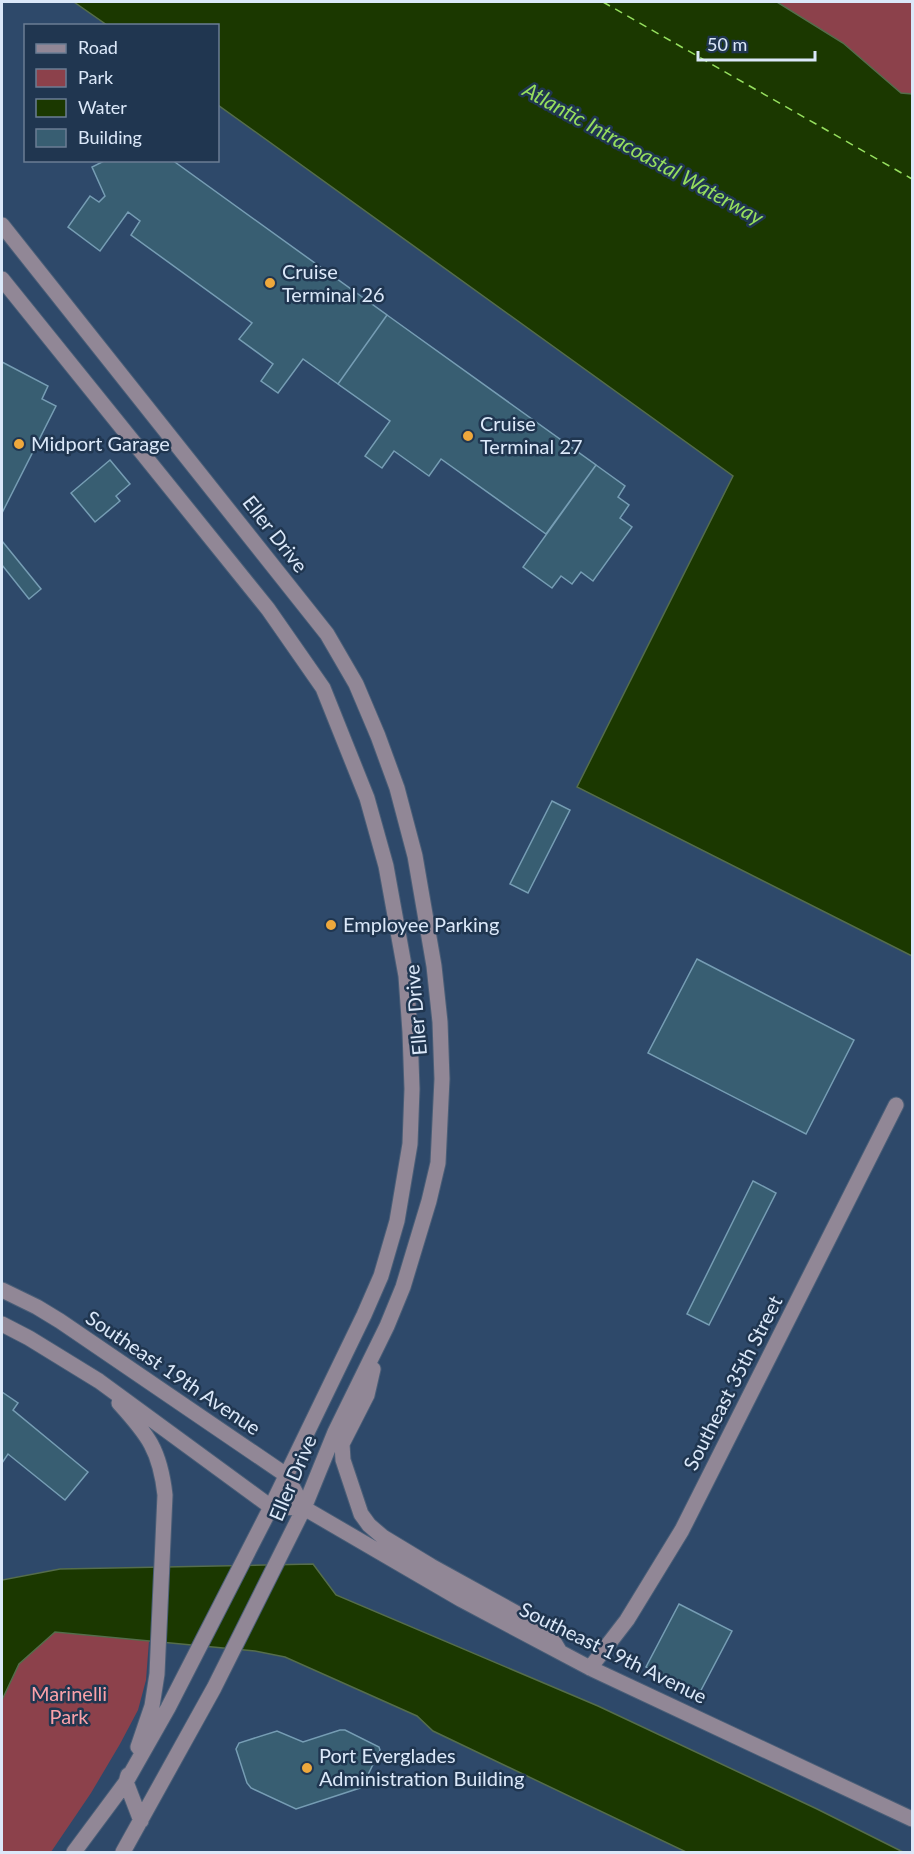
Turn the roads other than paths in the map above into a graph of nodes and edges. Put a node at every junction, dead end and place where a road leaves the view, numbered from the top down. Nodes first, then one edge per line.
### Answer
1 (2, 225) edge
2 (2, 279) edge
3 (896, 1105) dead end
4 (2, 1290) edge
5 (2, 1324) edge
6 (377, 1347) junction
7 (99, 1381) junction
8 (286, 1475) junction
9 (271, 1507) junction
10 (304, 1508) junction
11 (560, 1652) junction
12 (590, 1668) junction
13 (126, 1782) junction
14 (912, 1819) edge
15 (141, 1821) junction
16 (74, 1852) edge
17 (123, 1852) edge

1 - 6 street, Eller Drive
2 - 8 street, Eller Drive
3 - 12 street, Southeast 35th Street
4 - 8 street, Southeast 19th Avenue
5 - 7 street
6 - 10 street, Eller Drive
6 - 11 street
7 - 9 street
7 - 13 street
8 - 9 street, Eller Drive
8 - 10 street, Southeast 19th Avenue
9 - 10 street, Southeast 19th Avenue
9 - 13 street, Eller Drive
10 - 11 street, Southeast 19th Avenue
10 - 15 street, Eller Drive
11 - 12 street, Southeast 19th Avenue
12 - 14 street, Southeast 19th Avenue
13 - 15 street
13 - 16 street, Eller Drive
15 - 17 street, Eller Drive

